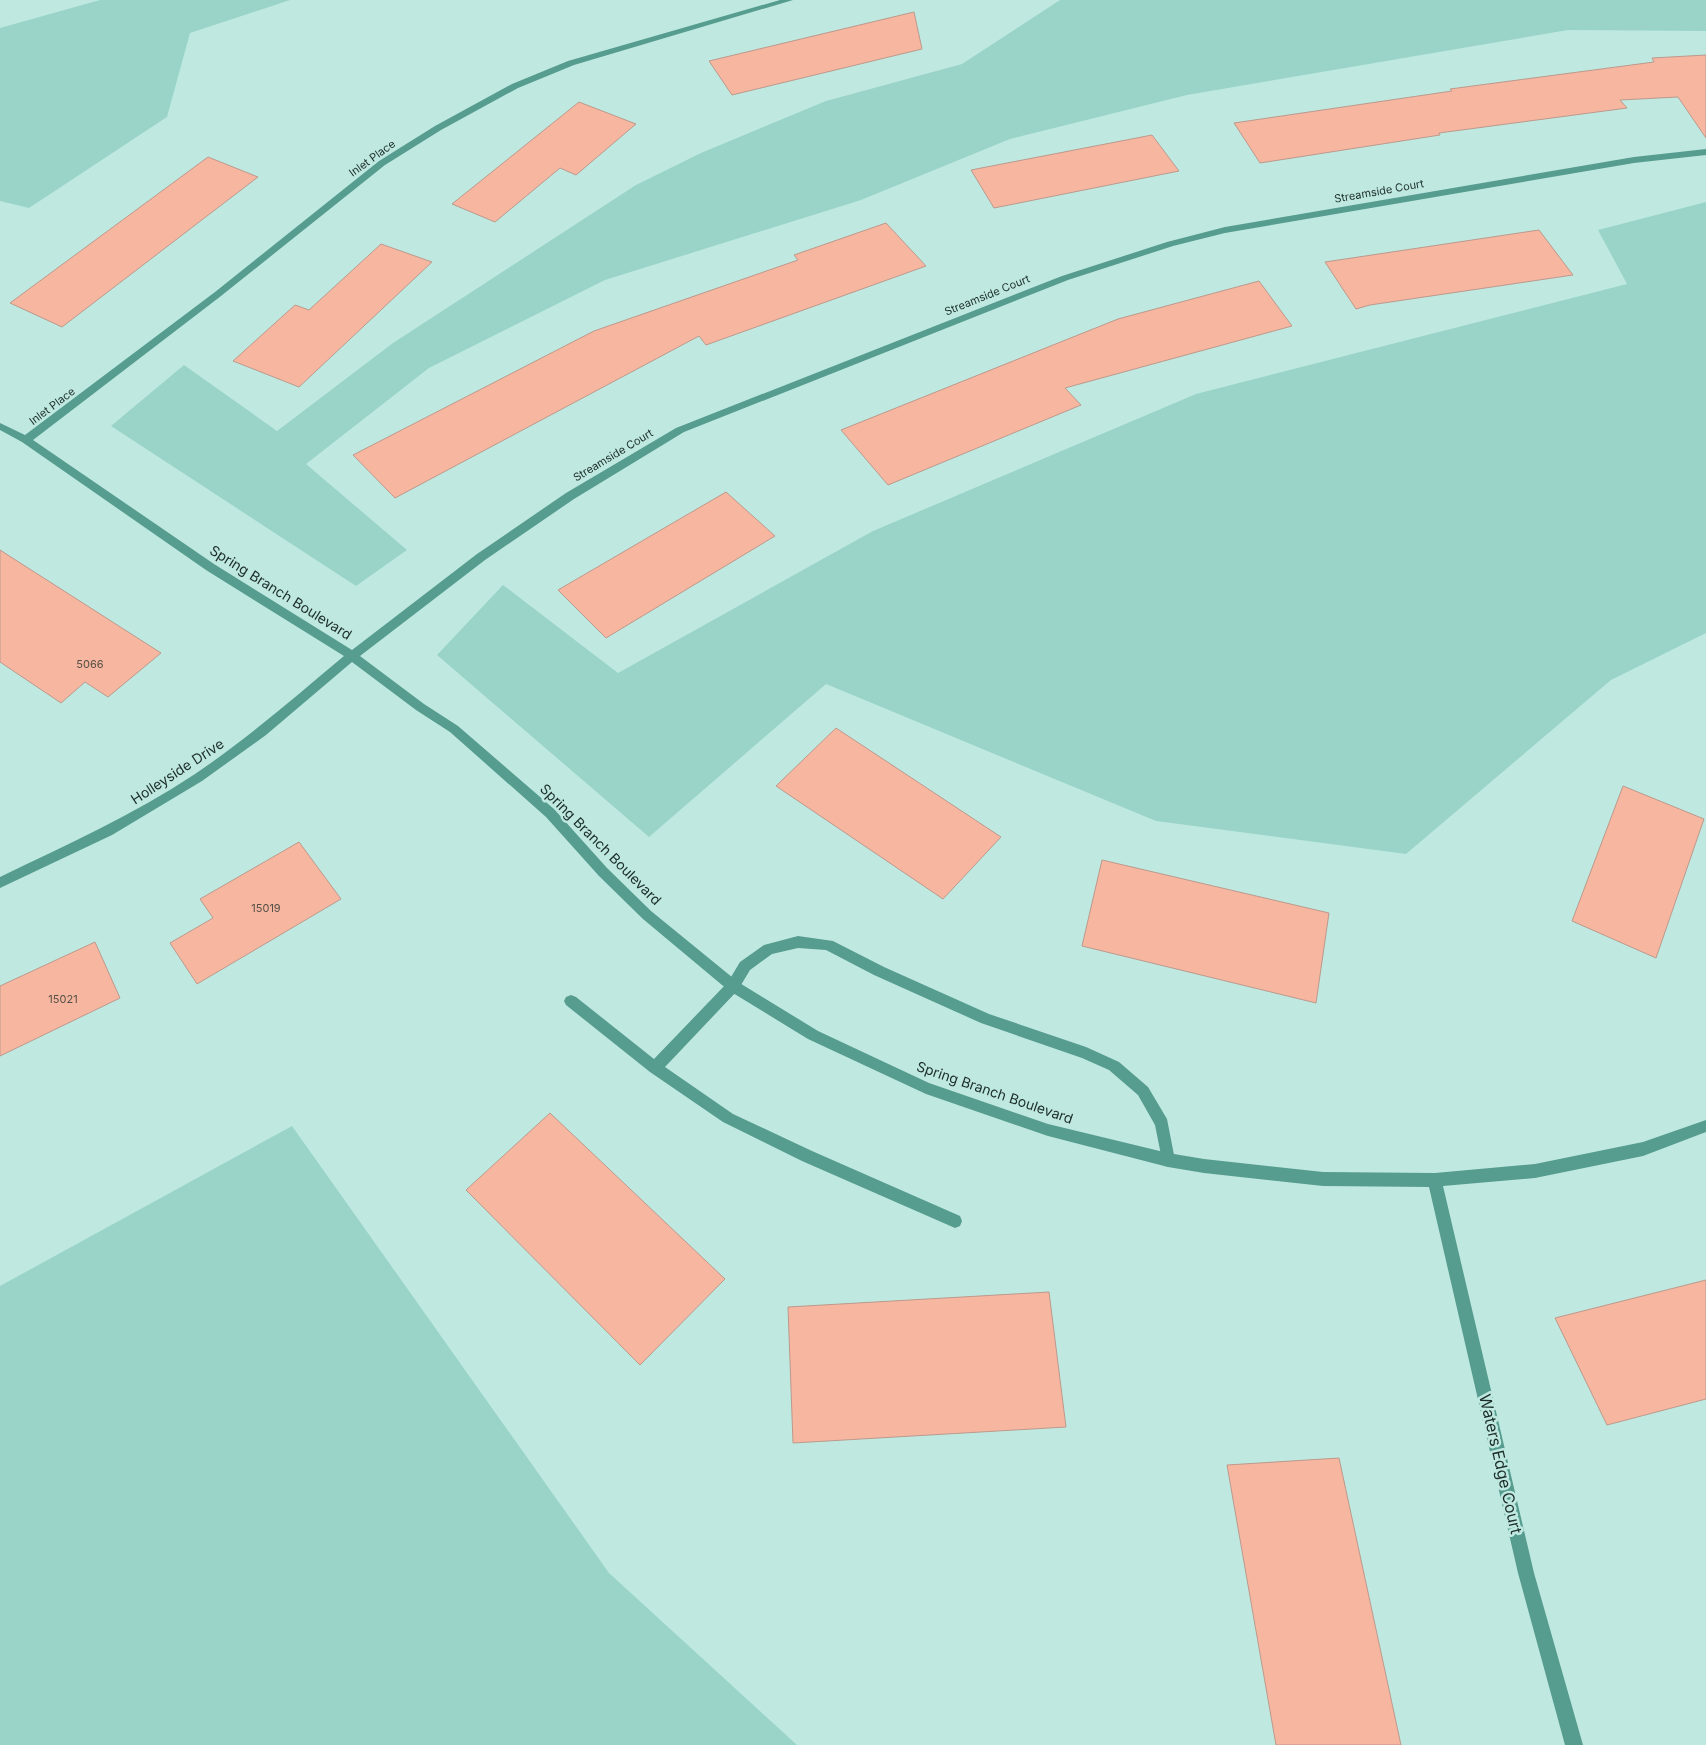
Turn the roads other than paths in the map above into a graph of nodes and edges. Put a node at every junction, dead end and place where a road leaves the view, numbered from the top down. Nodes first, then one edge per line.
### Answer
1 (789, 0) edge
2 (1706, 152) edge
3 (0, 426) edge
4 (26, 440) junction
5 (352, 656) junction
6 (0, 882) edge
7 (733, 986) junction
8 (571, 1001) dead end
9 (655, 1068) junction
10 (1706, 1126) edge
11 (1168, 1160) junction
12 (1435, 1180) junction
13 (955, 1220) dead end
14 (1574, 1745) edge

1 - 4 street, Inlet Place
2 - 5 street, Streamside Court
3 - 4 street, Spring Branch Boulevard
4 - 5 street, Spring Branch Boulevard
5 - 6 street, Holleyside Drive
5 - 7 street, Spring Branch Boulevard
7 - 9 street
7 - 11 street, Spring Branch Boulevard
7 - 11 street
8 - 9 street
9 - 13 street
10 - 12 street, Spring Branch Boulevard
11 - 12 street, Spring Branch Boulevard
12 - 14 street, Waters Edge Court

